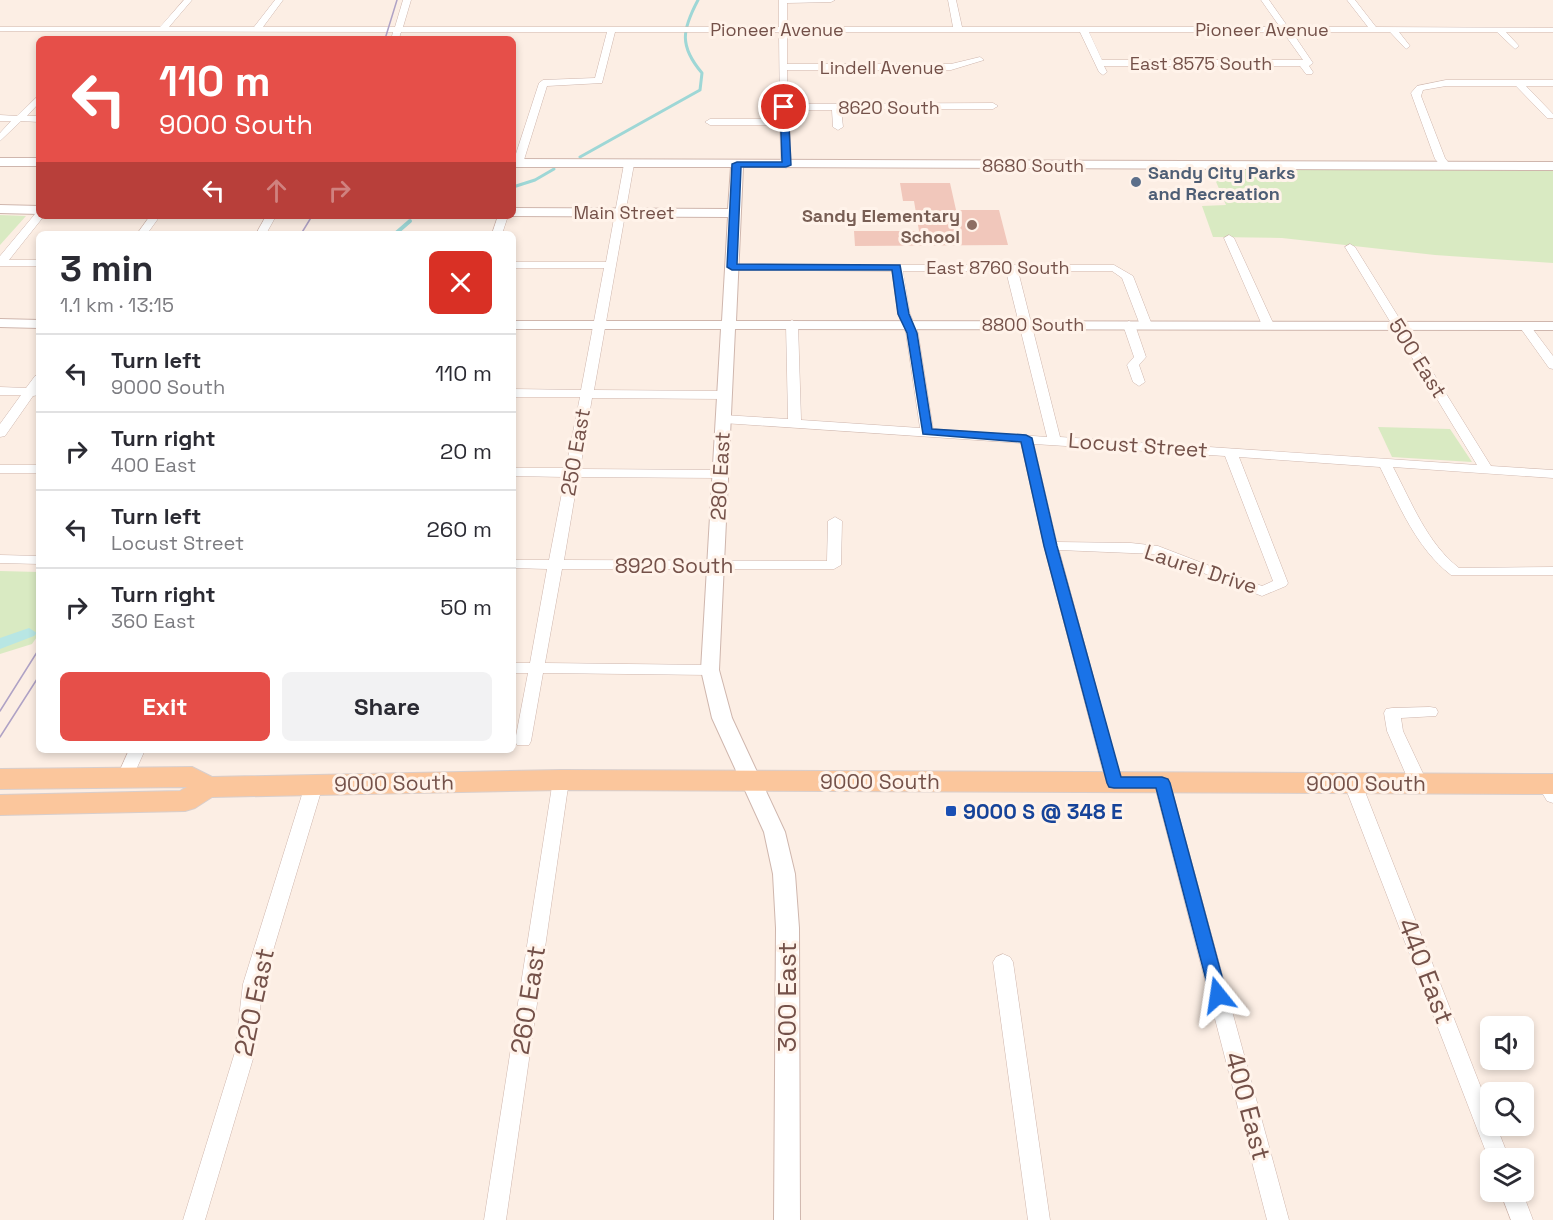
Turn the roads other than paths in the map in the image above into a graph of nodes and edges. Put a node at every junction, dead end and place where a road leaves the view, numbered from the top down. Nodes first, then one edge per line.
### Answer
1 (188, 0) edge
2 (279, 0) edge
3 (407, 0) edge
4 (783, 0) edge
5 (831, 0) edge
6 (952, 0) edge
7 (1265, 0) edge
8 (1351, 0) edge
9 (612, 28) junction
10 (0, 29) edge
11 (162, 29) junction
12 (224, 29) junction
13 (257, 29) junction
14 (350, 29) junction
15 (399, 29) junction
16 (782, 29) junction
17 (958, 29) junction
18 (1083, 29) junction
19 (1285, 29) junction
20 (1374, 30) junction
21 (1392, 30) junction
22 (1498, 30) junction
23 (1553, 30) edge
24 (218, 36) edge
25 (348, 36) edge
26 (396, 36) edge
27 (1406, 46) dead end
28 (1515, 46) dead end
29 (980, 60) dead end
30 (1303, 63) junction
31 (783, 67) junction
32 (1309, 72) dead end
33 (1518, 83) junction
34 (1553, 83) edge
35 (36, 101) edge
36 (993, 106) dead end
37 (784, 107) junction
38 (836, 107) junction
39 (1550, 116) dead end
40 (0, 118) edge
41 (19, 118) junction
42 (36, 119) edge
43 (710, 122) dead end
44 (785, 122) junction
45 (837, 127) dead end
46 (0, 138) edge
47 (516, 160) edge
48 (0, 162) edge
49 (36, 162) edge
50 (516, 163) edge
51 (629, 164) junction
52 (737, 164) junction
53 (786, 165) junction
54 (1446, 166) junction
55 (1553, 166) edge
56 (0, 209) edge
57 (36, 210) edge
58 (516, 212) edge
59 (619, 212) junction
60 (734, 213) junction
61 (37, 219) edge
62 (1229, 238) dead end
63 (1350, 247) dead end
64 (0, 263) edge
65 (36, 263) edge
66 (516, 265) edge
67 (609, 265) junction
68 (732, 267) junction
69 (897, 267) junction
70 (1011, 267) junction
71 (0, 323) edge
72 (36, 324) edge
73 (516, 324) edge
74 (598, 324) junction
75 (728, 324) junction
76 (792, 324) junction
77 (909, 324) junction
78 (1025, 324) junction
79 (1129, 325) junction
80 (1146, 325) junction
81 (1268, 325) junction
82 (1398, 326) junction
83 (1525, 326) junction
84 (1553, 326) edge
85 (1553, 365) edge
86 (1139, 382) dead end
87 (0, 392) edge
88 (35, 392) edge
89 (516, 393) edge
90 (586, 393) junction
91 (724, 395) junction
92 (723, 418) junction
93 (795, 423) junction
94 (927, 432) junction
95 (0, 433) edge
96 (1026, 438) junction
97 (1054, 440) junction
98 (1230, 451) junction
99 (1384, 462) junction
100 (0, 469) edge
101 (36, 469) edge
102 (1486, 469) junction
103 (516, 472) edge
104 (571, 473) junction
105 (720, 474) junction
106 (1553, 474) edge
107 (835, 521) dead end
108 (1051, 546) junction
109 (0, 559) edge
110 (36, 560) edge
111 (516, 564) edge
112 (555, 564) junction
113 (715, 565) junction
114 (1553, 571) edge
115 (516, 669) edge
116 (535, 669) junction
117 (710, 670) junction
118 (1430, 712) dead end
119 (524, 741) dead end
120 (136, 753) edge
121 (0, 779) edge
122 (124, 779) junction
123 (561, 780) junction
124 (750, 780) junction
125 (1114, 783) junction
126 (1162, 783) junction
127 (1353, 784) junction
128 (1419, 784) junction
129 (314, 785) junction
130 (207, 787) junction
131 (1551, 788) edge
132 (0, 805) edge
133 (1003, 962) dead end
134 (1494, 1148) edge
135 (1515, 1202) edge
136 (194, 1220) edge
137 (495, 1220) edge
138 (787, 1220) edge
139 (1039, 1220) edge
140 (1278, 1220) edge
141 (1522, 1220) edge

1 - 11 street
2 - 13 street
3 - 15 street
4 - 5 street
4 - 16 street
6 - 17 street
7 - 19 street
8 - 20 street
9 - 15 street, Pioneer Avenue
9 - 16 street, Pioneer Avenue
9 - 47 street
10 - 11 street, Pioneer Avenue
11 - 12 street, Pioneer Avenue
12 - 13 street, Pioneer Avenue
12 - 24 street
13 - 14 street, Pioneer Avenue
14 - 15 street, Pioneer Avenue
14 - 25 street
15 - 26 street
16 - 17 street, Pioneer Avenue
16 - 31 street
17 - 18 street, Pioneer Avenue
18 - 19 street, Pioneer Avenue
18 - 30 street, East 8575 South
19 - 20 street, Pioneer Avenue
19 - 30 street
20 - 21 street, Pioneer Avenue
21 - 22 street, Pioneer Avenue
21 - 27 street
22 - 23 street, Pioneer Avenue
22 - 28 street
29 - 31 street, Lindell Avenue
30 - 32 street
31 - 37 street
33 - 34 street
33 - 39 street
33 - 54 street
35 - 41 street
36 - 38 street, 8620 South
37 - 38 street, 8620 South
37 - 44 street
38 - 45 street
40 - 41 street
41 - 42 street
41 - 46 street
43 - 44 street
44 - 53 street
48 - 49 street
50 - 51 street, 8680 South
51 - 52 street, 8680 South
51 - 59 street, 250 East
52 - 53 street, 8680 South
52 - 60 street, 280 East
53 - 54 street, 8680 South
54 - 55 street, 8680 South
56 - 57 street
58 - 59 street, Main Street
59 - 60 street, Main Street
59 - 67 street, 250 East
60 - 68 street, 280 East
61 - 64 street
62 - 81 street
63 - 82 street, 500 East
64 - 65 street
66 - 67 street
67 - 74 street, 250 East
68 - 69 street, East 8760 South
68 - 75 street, 280 East
69 - 70 street, East 8760 South
69 - 77 street
70 - 78 street
70 - 80 street, East 8760 South
71 - 72 street
73 - 74 street, 8800 South
74 - 75 street, 8800 South
74 - 90 street, 250 East
75 - 76 street, 8800 South
75 - 91 street, 280 East
76 - 77 street, 8800 South
76 - 93 street
77 - 78 street, 8800 South
77 - 94 street
78 - 79 street, 8800 South
78 - 97 street
79 - 80 street, 8800 South
79 - 86 street
80 - 81 street, 8800 South
81 - 82 street, 8800 South
82 - 83 street, 8800 South
82 - 102 street, 500 East
83 - 84 street, 8800 South
83 - 85 street
87 - 88 street
88 - 95 street
89 - 90 street
90 - 91 street
90 - 104 street, 250 East
91 - 92 street, 280 East
92 - 93 street, Locust Street
92 - 105 street, 280 East
93 - 94 street, Locust Street
94 - 96 street, Locust Street
96 - 97 street, Locust Street
96 - 108 street
97 - 98 street, Locust Street
98 - 99 street, Locust Street
98 - 108 street, Laurel Drive
99 - 102 street, Locust Street
99 - 114 street
100 - 101 street
102 - 106 street, Locust Street
103 - 104 street
104 - 105 street
104 - 112 street, 250 East
105 - 113 street, 280 East
107 - 113 street, 8920 South
108 - 125 street
109 - 110 street
111 - 112 street, 8920 South
112 - 113 street, 8920 South
112 - 116 street, 250 East
113 - 117 street, 280 East
115 - 116 street
116 - 117 street
116 - 119 street, 250 East
117 - 124 street, 280 East
118 - 128 street
120 - 122 street
121 - 122 main road, 9000 South
122 - 130 main road, 9000 South
123 - 124 main road, 9000 South
123 - 129 main road, 9000 South
123 - 137 street, 260 East
124 - 125 main road, 9000 South
124 - 138 street, 300 East
125 - 126 main road, 9000 South
126 - 127 main road, 9000 South
126 - 140 street, 400 East
127 - 128 main road, 9000 South
127 - 134 street, 440 East
128 - 131 main road, 9000 South
129 - 130 main road, 9000 South
129 - 136 street, 220 East
130 - 132 main road, 9000 South
133 - 139 street
135 - 141 street

